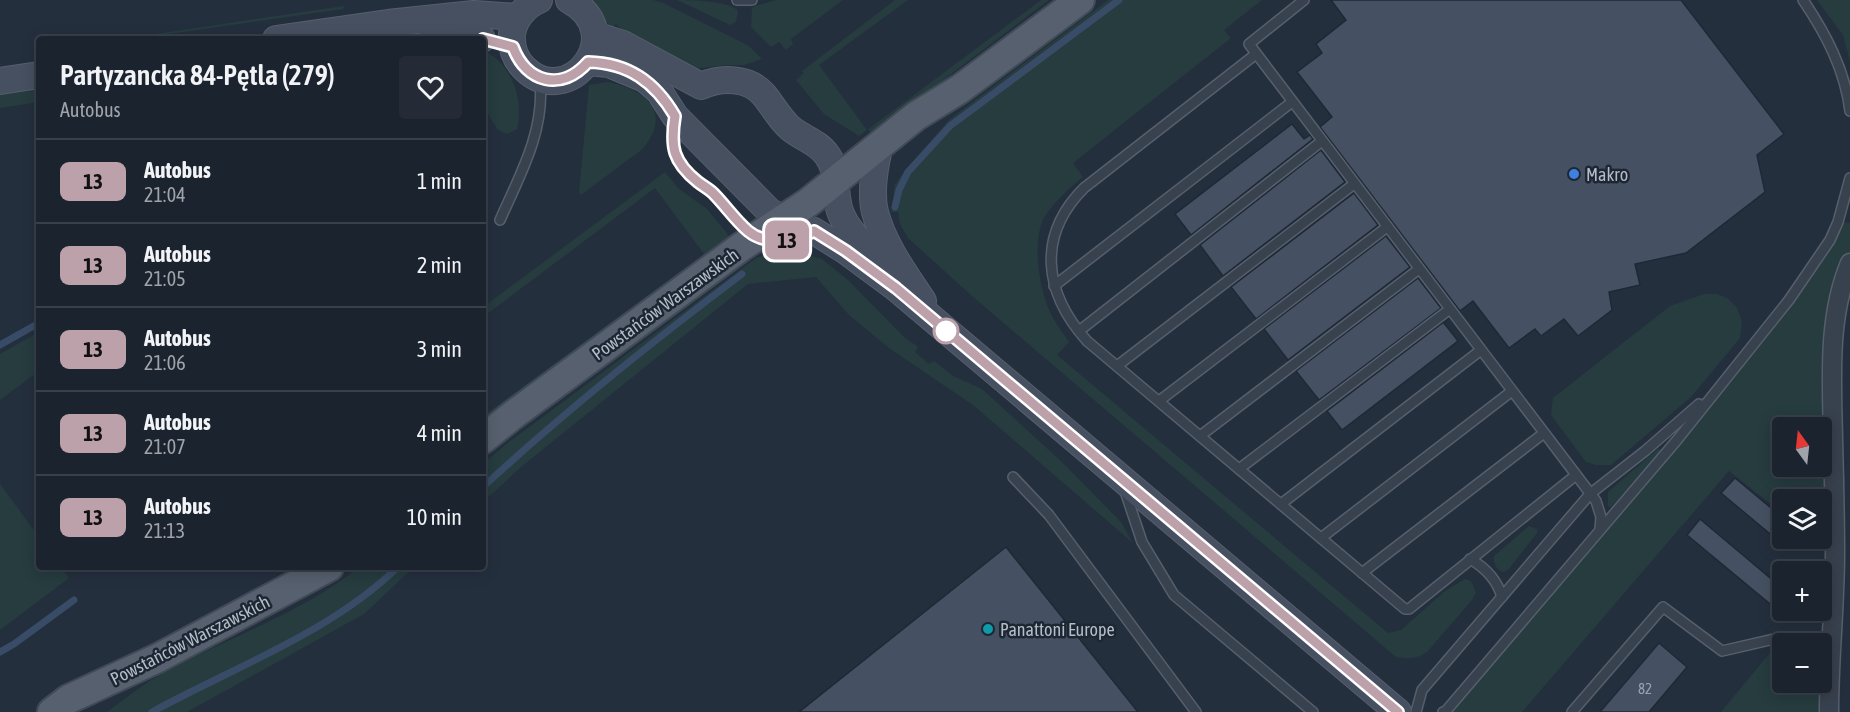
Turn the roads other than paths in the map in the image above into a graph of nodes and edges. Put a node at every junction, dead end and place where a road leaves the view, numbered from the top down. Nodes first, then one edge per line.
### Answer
1 (539, 0) edge
2 (569, 0) edge
3 (737, 0) edge
4 (752, 0) edge
5 (1080, 0) edge
6 (1305, 0) edge
7 (1803, 0) edge
8 (518, 17) junction
9 (417, 21) junction
10 (595, 35) junction
11 (296, 36) edge
12 (472, 36) edge
13 (486, 40) edge
14 (513, 47) junction
15 (1256, 54) junction
16 (588, 62) junction
17 (36, 75) edge
18 (540, 78) junction
19 (0, 81) edge
20 (1292, 102) junction
21 (1850, 111) edge
22 (1322, 141) junction
23 (881, 143) junction
24 (1850, 178) edge
25 (1354, 184) junction
26 (837, 191) junction
27 (784, 218) junction
28 (500, 220) dead end
29 (1387, 227) junction
30 (1850, 263) edge
31 (1419, 269) junction
32 (1054, 286) junction
33 (896, 288) junction
34 (1450, 309) junction
35 (940, 326) junction
36 (1079, 331) junction
37 (1481, 350) junction
38 (1117, 366) junction
39 (1720, 384) junction
40 (1512, 391) junction
41 (1159, 401) junction
42 (1544, 433) junction
43 (1200, 435) junction
44 (486, 438) edge
45 (1239, 469) junction
46 (1576, 475) junction
47 (1013, 477) dead end
48 (1121, 477) junction
49 (1590, 494) junction
50 (1281, 504) junction
51 (1600, 529) junction
52 (1321, 538) junction
53 (1470, 559) junction
54 (322, 570) edge
55 (1362, 573) junction
56 (1502, 597) junction
57 (1831, 633) edge
58 (1772, 640) edge
59 (1830, 693) edge
60 (52, 712) edge
61 (1196, 712) edge
62 (1313, 712) edge
63 (1398, 712) edge
64 (1416, 712) edge
65 (1443, 712) edge
66 (1572, 712) edge
67 (1829, 712) edge

1 - 8 street
2 - 10 street
3 - 4 lane
5 - 23 main road, Powstańców Warszawskich
6 - 15 lane
7 - 21 lane
8 - 9 street
8 - 14 street
9 - 11 street
9 - 12 street
10 - 16 street
10 - 26 street
13 - 14 street
14 - 18 street
15 - 20 lane
15 - 32 lane
16 - 18 street
16 - 27 street
17 - 19 street
18 - 28 lane
20 - 22 lane
20 - 32 lane
22 - 25 lane
22 - 36 lane
23 - 26 main road, Powstańców Warszawskich
23 - 35 street
24 - 39 lane
25 - 29 lane
25 - 38 lane
26 - 27 main road, Powstańców Warszawskich
26 - 33 street
27 - 33 street
27 - 44 main road, Powstańców Warszawskich
29 - 31 lane
29 - 41 lane
30 - 57 street
31 - 34 lane
31 - 43 lane
32 - 36 lane
33 - 35 street
34 - 37 lane
34 - 45 lane
35 - 48 street
36 - 38 lane
37 - 40 lane
37 - 50 lane
38 - 41 lane
39 - 49 lane
39 - 51 lane
40 - 42 lane
40 - 52 lane
41 - 43 lane
42 - 46 lane
42 - 55 lane
43 - 45 lane
45 - 50 lane
46 - 49 lane
46 - 53 lane
47 - 61 lane
48 - 62 lane
48 - 63 street
49 - 51 lane
49 - 56 lane
50 - 52 lane
51 - 65 lane
52 - 55 lane
53 - 55 lane
53 - 56 lane
54 - 60 main road, Powstańców Warszawskich
56 - 64 lane
58 - 66 lane
59 - 67 street

